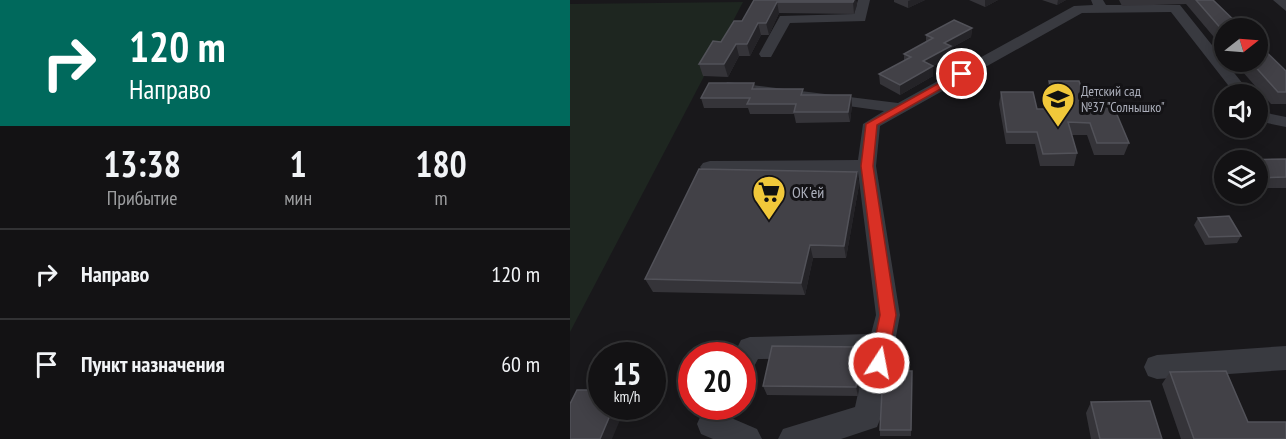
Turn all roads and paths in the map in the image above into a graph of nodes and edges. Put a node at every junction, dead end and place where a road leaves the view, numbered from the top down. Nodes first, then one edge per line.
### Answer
1 (864, 0) edge
2 (1279, 0) edge
3 (1099, 4) edge
4 (1286, 7) edge
5 (766, 54) dead end
6 (1235, 84) edge
7 (733, 85) edge
8 (901, 108) junction
9 (1268, 118) edge
10 (1286, 122) edge
11 (867, 166) junction
12 (710, 167) edge
13 (882, 345) junction
14 (756, 348) edge
15 (1286, 358) edge
16 (1157, 367) dead end
17 (713, 420) edge
18 (747, 439) edge
19 (794, 439) edge

1 - 5 street
2 - 4 street
3 - 6 street
3 - 8 street
7 - 8 street
8 - 11 street
9 - 10 street
11 - 12 street
11 - 13 street
13 - 14 street
13 - 19 street
15 - 16 street
17 - 18 street

